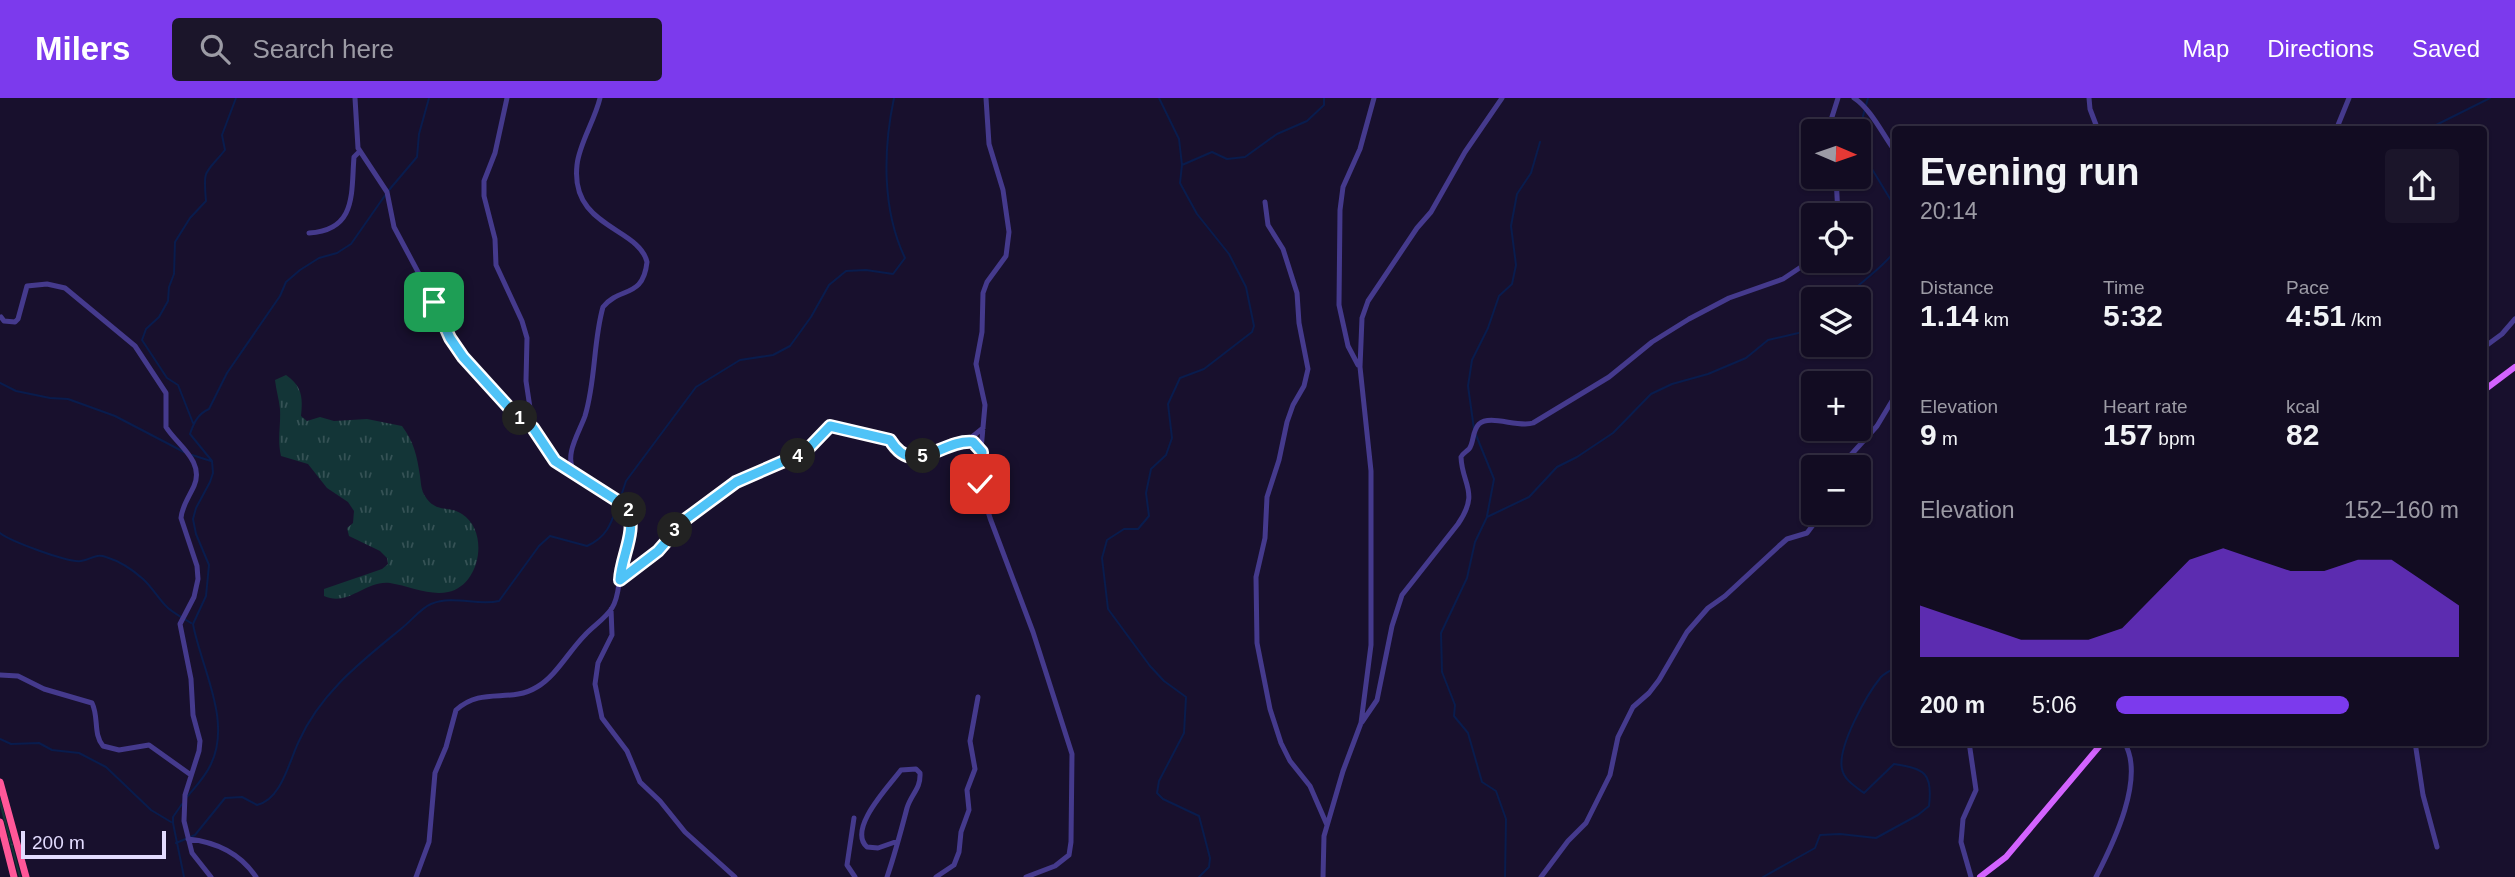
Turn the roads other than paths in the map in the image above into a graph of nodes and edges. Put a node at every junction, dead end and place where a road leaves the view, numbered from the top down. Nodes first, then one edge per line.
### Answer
1 (355, 98) edge
2 (507, 98) edge
3 (600, 98) edge
4 (986, 98) edge
5 (1374, 98) edge
6 (1502, 98) edge
7 (1838, 98) edge
8 (1854, 98) edge
9 (2089, 98) edge
10 (2348, 98) edge
11 (1831, 119) edge
12 (2096, 126) edge
13 (2338, 126) edge
14 (1892, 147) edge
15 (360, 151) junction
16 (1265, 202) dead end
17 (309, 233) dead end
18 (1801, 267) edge
19 (1, 317) edge
20 (2515, 319) edge
21 (2487, 345) edge
22 (1360, 367) junction
23 (2515, 367) edge
24 (2487, 388) edge
25 (1892, 401) edge
26 (533, 428) junction
27 (983, 428) junction
28 (966, 441) junction
29 (982, 452) junction
30 (1850, 455) edge
31 (575, 472) junction
32 (1813, 525) edge
33 (620, 580) junction
34 (611, 609) junction
35 (0, 676) edge
36 (978, 697) dead end
37 (1361, 723) junction
38 (1970, 746) edge
39 (2100, 746) edge
40 (2126, 746) edge
41 (2416, 746) edge
42 (191, 775) junction
43 (0, 782) edge
44 (854, 818) dead end
45 (0, 822) edge
46 (1327, 825) junction
47 (188, 839) junction
48 (898, 841) junction
49 (2437, 847) dead end
50 (14, 877) edge
51 (26, 877) edge
52 (211, 877) edge
53 (256, 877) edge
54 (416, 877) edge
55 (735, 877) edge
56 (855, 877) edge
57 (887, 877) edge
58 (936, 877) edge
59 (1026, 877) edge
60 (1323, 877) edge
61 (1541, 877) edge
62 (1971, 877) edge
63 (1980, 877) edge
64 (2096, 877) edge

1 - 15 street
2 - 26 street
3 - 31 street
4 - 27 street
5 - 22 street
6 - 22 street
7 - 11 street
8 - 14 street
9 - 12 street
10 - 13 street
15 - 17 street
15 - 26 street
16 - 46 street
18 - 37 street
19 - 42 street
20 - 21 street
22 - 37 street
23 - 24 main road
25 - 30 street
26 - 31 street
27 - 28 street
27 - 29 street
28 - 29 street
28 - 33 street
29 - 59 street
31 - 33 street
32 - 61 street
33 - 34 street
34 - 54 street
34 - 55 street
35 - 42 street
36 - 58 street
37 - 46 street
38 - 62 street
39 - 63 main road
40 - 64 street
41 - 49 street
42 - 47 street
43 - 51 highway
44 - 56 street
45 - 50 highway
46 - 60 street
47 - 52 street
47 - 53 street
48 - 48 street
48 - 57 street

